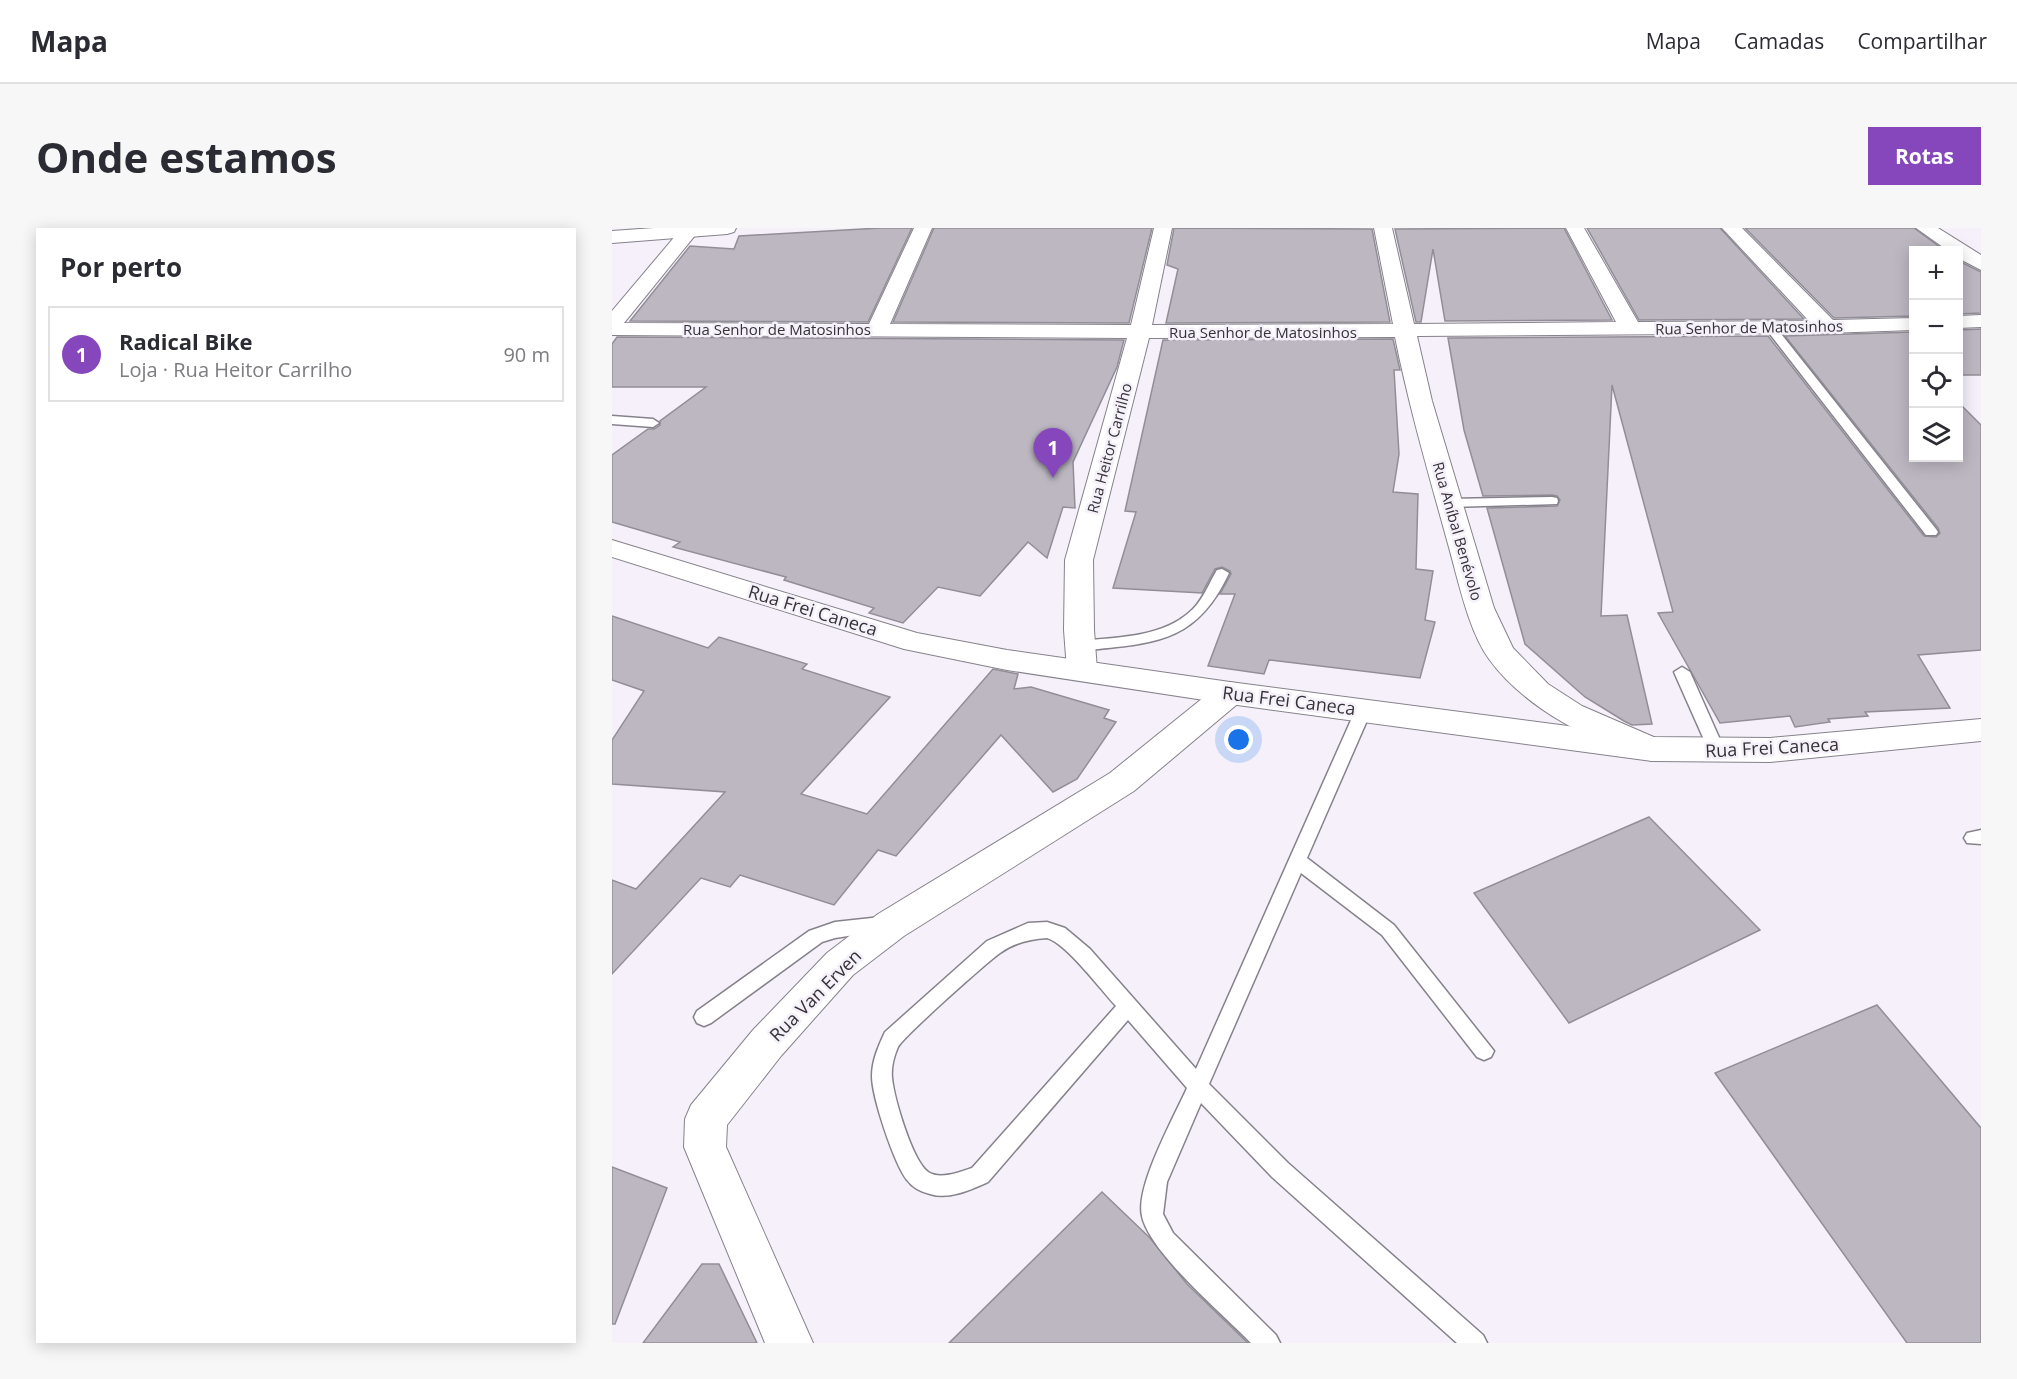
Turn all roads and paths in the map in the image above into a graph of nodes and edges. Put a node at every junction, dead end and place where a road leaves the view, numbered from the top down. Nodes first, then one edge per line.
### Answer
1 (727, 228) edge
2 (923, 228) edge
3 (1163, 228) edge
4 (1383, 228) edge
5 (1575, 228) edge
6 (1731, 228) edge
7 (1925, 228) edge
8 (690, 230) edge
9 (612, 237) edge
10 (1981, 264) edge
11 (1981, 321) edge
12 (1963, 322) edge
13 (1909, 324) edge
14 (612, 326) edge
15 (1770, 327) junction
16 (1827, 327) junction
17 (1632, 329) junction
18 (876, 330) junction
19 (1407, 331) junction
20 (1140, 332) junction
21 (612, 420) edge
22 (653, 423) dead end
23 (1552, 501) dead end
24 (1450, 504) junction
25 (1931, 532) dead end
26 (612, 548) edge
27 (1222, 573) dead end
28 (1081, 658) junction
29 (1682, 672) dead end
30 (1230, 693) junction
31 (1364, 709) junction
32 (1981, 730) edge
33 (1652, 749) junction
34 (1717, 751) junction
35 (1298, 861) junction
36 (891, 925) junction
37 (1128, 1006) junction
38 (704, 1017) dead end
39 (1484, 1051) dead end
40 (1199, 1087) junction
41 (789, 1343) edge
42 (1268, 1343) edge
43 (1475, 1343) edge

1 - 8 street
2 - 18 street
3 - 20 street, Rua Heitor Carrilho
4 - 19 street, Rua Aníbal Benévolo
5 - 17 street
6 - 16 street
7 - 10 street
8 - 9 street
8 - 14 street
11 - 12 street
13 - 16 street, Rua Senhor de Matosinhos
14 - 18 street, Rua Senhor de Matosinhos
15 - 16 street, Rua Senhor de Matosinhos
15 - 17 street, Rua Senhor de Matosinhos
15 - 25 lane
17 - 19 street, Rua Senhor de Matosinhos
18 - 20 street, Rua Senhor de Matosinhos
19 - 20 street, Rua Senhor de Matosinhos
19 - 24 street, Rua Aníbal Benévolo
20 - 28 street, Rua Heitor Carrilho
21 - 22 lane
23 - 24 lane
24 - 33 street, Rua Aníbal Benévolo
26 - 28 street, Rua Frei Caneca
27 - 28 lane
28 - 30 street, Rua Frei Caneca
29 - 34 lane
30 - 31 street, Rua Frei Caneca
30 - 36 street, Rua Van Erven
31 - 33 street, Rua Frei Caneca
31 - 35 lane
32 - 34 street, Rua Frei Caneca
33 - 34 street, Rua Frei Caneca
35 - 39 lane
35 - 40 lane
36 - 38 lane
36 - 41 street, Rua Van Erven
37 - 37 lane
37 - 40 lane
40 - 42 lane
40 - 43 lane

